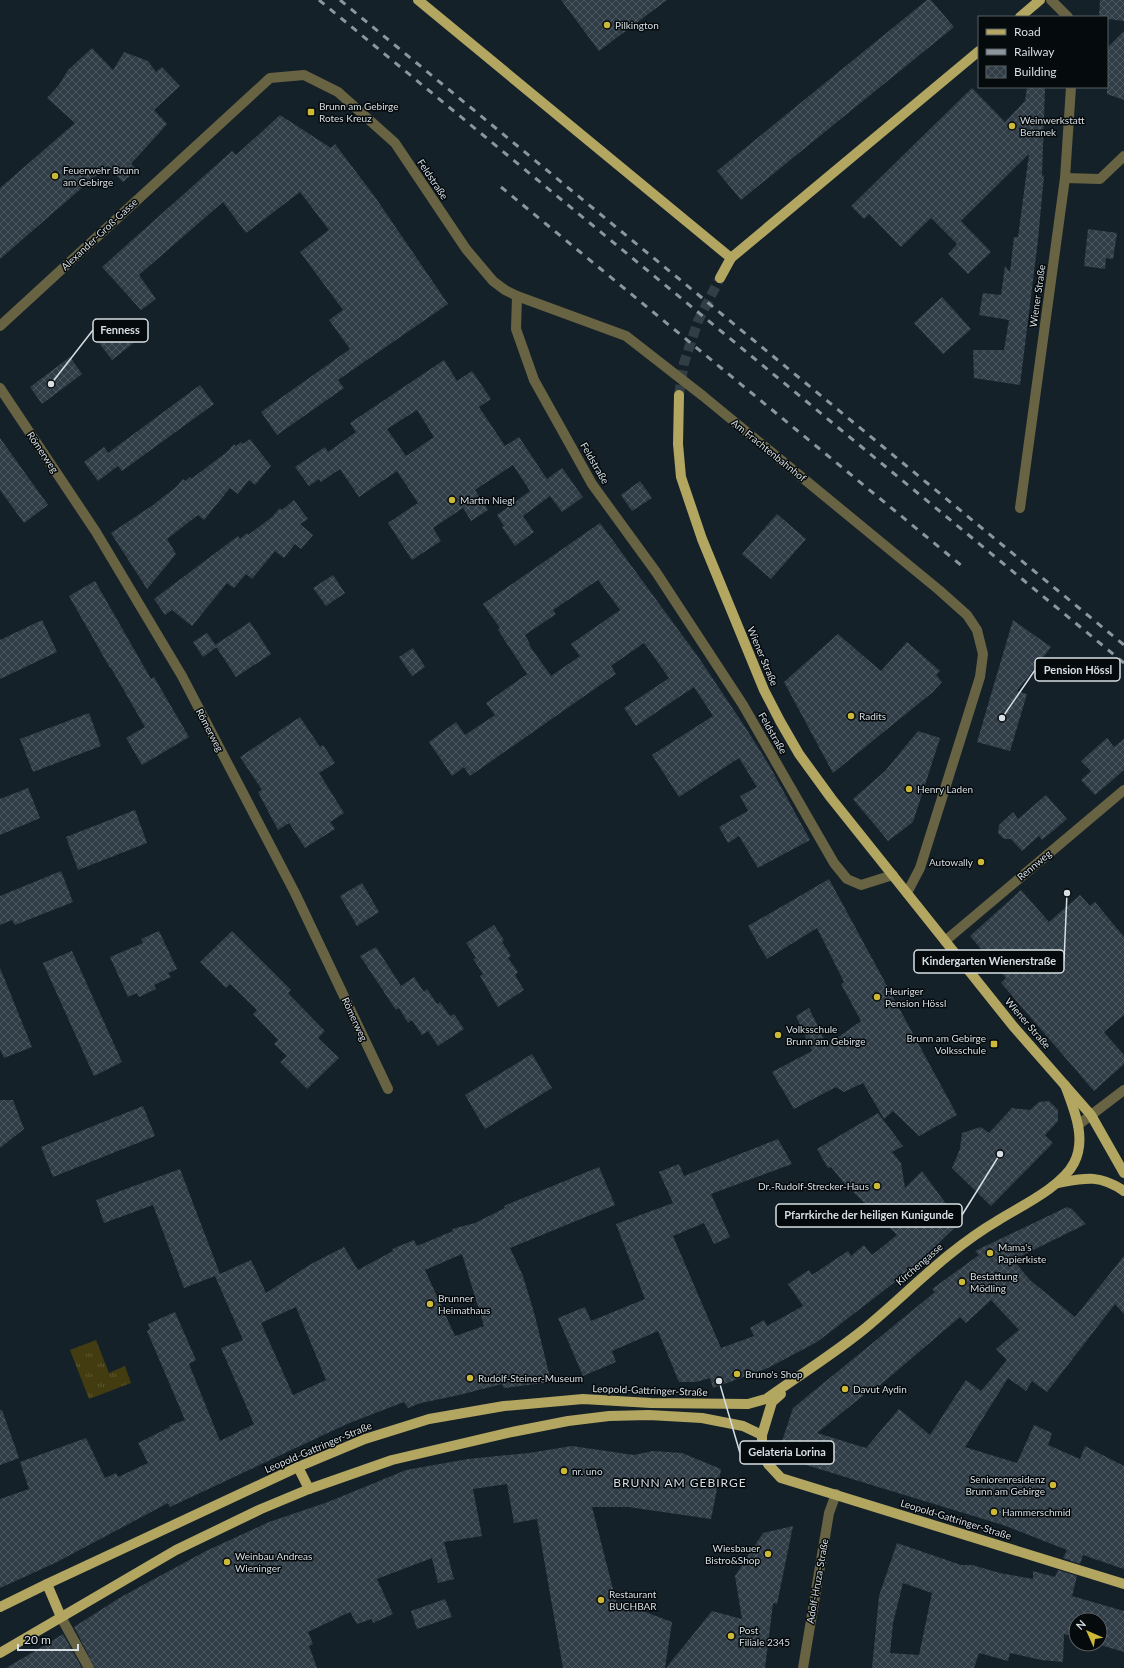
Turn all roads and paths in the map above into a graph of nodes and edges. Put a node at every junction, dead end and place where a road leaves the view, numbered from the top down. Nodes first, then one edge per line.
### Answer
1 (418, 0) edge
2 (1040, 0) edge
3 (1051, 0) edge
4 (1021, 16) edge
5 (1067, 16) edge
6 (978, 52) edge
7 (270, 78) joint
8 (1071, 88) edge
9 (1124, 156) edge
10 (1065, 178) junction
11 (731, 258) junction
12 (720, 278) tunnel mouth
13 (516, 296) junction
14 (0, 326) edge
15 (0, 388) edge
16 (679, 395) tunnel mouth
17 (1020, 508) dead end
18 (1124, 790) edge
19 (893, 875) junction
20 (907, 893) junction
21 (945, 941) junction
22 (1064, 1085) junction
23 (388, 1089) dead end
24 (1124, 1090) edge
25 (1091, 1115) junction
26 (1078, 1126) junction
27 (1124, 1174) edge
28 (1058, 1183) junction
29 (1124, 1191) edge
30 (804, 1372) junction
31 (762, 1435) junction
32 (298, 1467) junction
33 (309, 1489) junction
34 (836, 1494) junction
35 (46, 1584) junction
36 (1124, 1584) edge
37 (0, 1608) edge
38 (61, 1617) junction
39 (0, 1653) edge
40 (89, 1668) edge
41 (803, 1668) edge

1 - 11 main road
2 - 4 main road
3 - 5 street
6 - 11 main road
7 - 13 street, Feldstraße
7 - 14 street, Alexander-Groß-Gasse
8 - 10 street, Wiener Straße
9 - 10 street
10 - 17 street, Wiener Straße
11 - 12 main road
13 - 19 street, Feldstraße
13 - 20 street, Am Frachtenbahnhof
15 - 23 street, Römerweg
16 - 19 main road, Wiener Straße
18 - 21 street, Rennweg
19 - 20 main road, Wiener Straße
20 - 21 main road, Wiener Straße
21 - 22 main road, Wiener Straße
22 - 25 main road, Wiener Straße
22 - 26 main road, Kirchengasse
24 - 25 street
25 - 26 street
25 - 27 main road, Wiener Straße
26 - 28 main road, Kirchengasse
28 - 29 main road, Kirchengasse
28 - 30 main road, Kirchengasse
30 - 31 main road
30 - 32 main road, Leopold-Gattringer-Straße
31 - 33 main road
31 - 34 main road, Leopold-Gattringer-Straße
32 - 33 main road
32 - 35 main road, Leopold-Gattringer-Straße
33 - 38 main road
34 - 36 main road, Leopold-Gattringer-Straße
34 - 41 street, Adolf-Hruza-Straße
35 - 37 main road, Leopold-Gattringer-Straße
35 - 38 main road
38 - 39 main road
38 - 40 street

